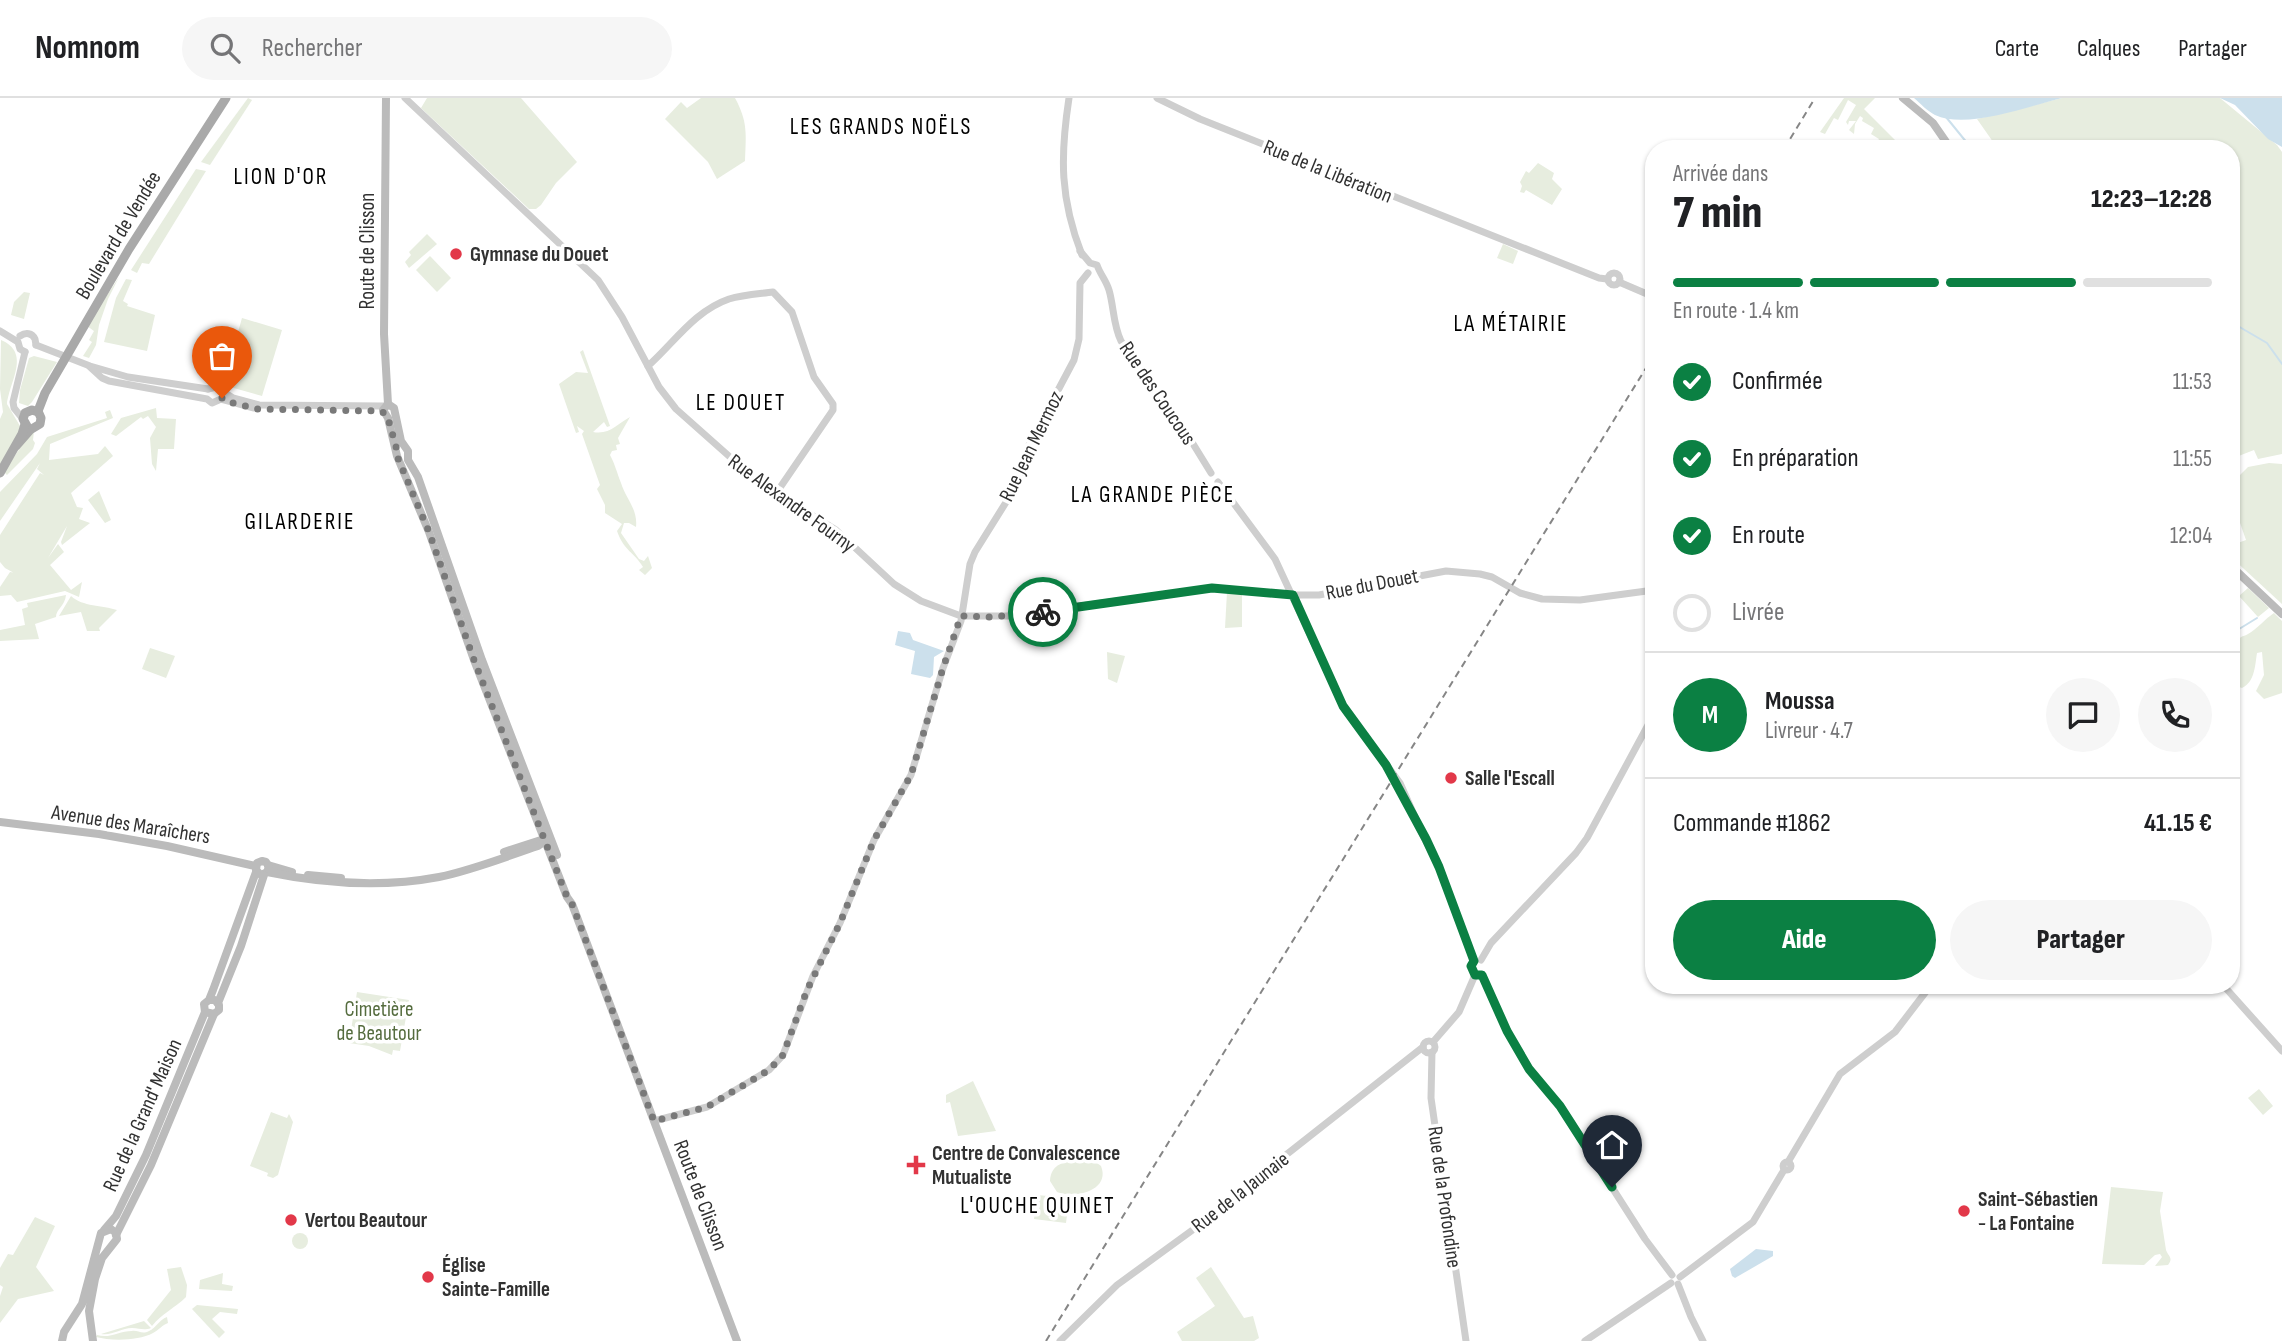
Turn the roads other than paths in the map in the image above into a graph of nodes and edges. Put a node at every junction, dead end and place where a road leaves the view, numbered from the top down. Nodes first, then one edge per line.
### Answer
1 (226, 98) edge
2 (386, 98) edge
3 (405, 98) edge
4 (1069, 98) edge
5 (1157, 98) edge
6 (1903, 98) edge
7 (1917, 109) junction
8 (1938, 140) edge
9 (1945, 140) edge
10 (1088, 268) junction
11 (1645, 292) edge
12 (0, 331) edge
13 (19, 339) junction
14 (36, 345) junction
15 (26, 352) junction
16 (649, 362) junction
17 (88, 365) junction
18 (208, 389) junction
19 (222, 396) junction
20 (207, 399) junction
21 (387, 410) junction
22 (29, 418) junction
23 (0, 473) edge
24 (777, 492) junction
25 (2240, 574) edge
26 (1645, 591) edge
27 (1293, 595) junction
28 (2282, 614) edge
29 (961, 616) junction
30 (1645, 730) edge
31 (0, 822) edge
32 (545, 841) junction
33 (262, 870) junction
34 (1477, 961) junction
35 (1478, 975) junction
36 (1924, 994) edge
37 (2231, 994) edge
38 (214, 1001) junction
39 (210, 1013) junction
40 (1433, 1042) junction
41 (1423, 1047) junction
42 (2282, 1051) edge
43 (1432, 1052) junction
44 (654, 1121) junction
45 (104, 1230) junction
46 (116, 1235) junction
47 (101, 1239) junction
48 (111, 1245) junction
49 (1675, 1280) junction
50 (62, 1341) edge
51 (93, 1341) edge
52 (737, 1341) edge
53 (1060, 1341) edge
54 (1466, 1341) edge
55 (1585, 1341) edge
56 (1703, 1341) edge

1 - 22 main road, Boulevard de Vendée
2 - 21 main road, Route de Clisson
3 - 16 street, Rue Alexandre Fourny
4 - 10 street
5 - 11 street, Rue de la Libération
6 - 7 main road
7 - 8 main road
7 - 9 main road
10 - 27 street, Rue des Coucous
10 - 29 street, Rue Jean Mermoz
12 - 13 street
13 - 14 street
13 - 15 street
14 - 15 street
14 - 17 street
15 - 22 street
16 - 24 street, Rue Alexandre Fourny
16 - 24 street
17 - 18 street
17 - 20 street
18 - 19 street
18 - 20 street
19 - 20 street
19 - 21 street
21 - 32 main road, Route de Clisson
22 - 23 main road, Boulevard de Vendée
24 - 29 street, Rue Alexandre Fourny
25 - 28 main road
26 - 27 street, Rue du Douet
27 - 29 street, Rue du Douet
27 - 34 street
29 - 44 street, Rue Jean Mermoz
30 - 34 street
31 - 33 main road, Avenue des Maraîchers
32 - 33 main road, Avenue des Maraîchers
32 - 44 main road, Route de Clisson
33 - 38 main road
34 - 35 street
34 - 35 street
35 - 40 street
35 - 49 street
36 - 49 street
37 - 42 street
38 - 39 main road
38 - 39 main road
39 - 45 main road, Rue de la Grand' Maison
39 - 46 main road, Rue de la Grand' Maison
40 - 41 street
40 - 43 street
41 - 43 street
41 - 53 street, Rue de la Jaunaie
43 - 54 street, Rue de la Profondine
44 - 52 main road, Route de Clisson
45 - 46 main road
45 - 47 main road
46 - 48 main road
47 - 48 main road
47 - 50 main road
48 - 51 main road
49 - 55 street
49 - 56 street

